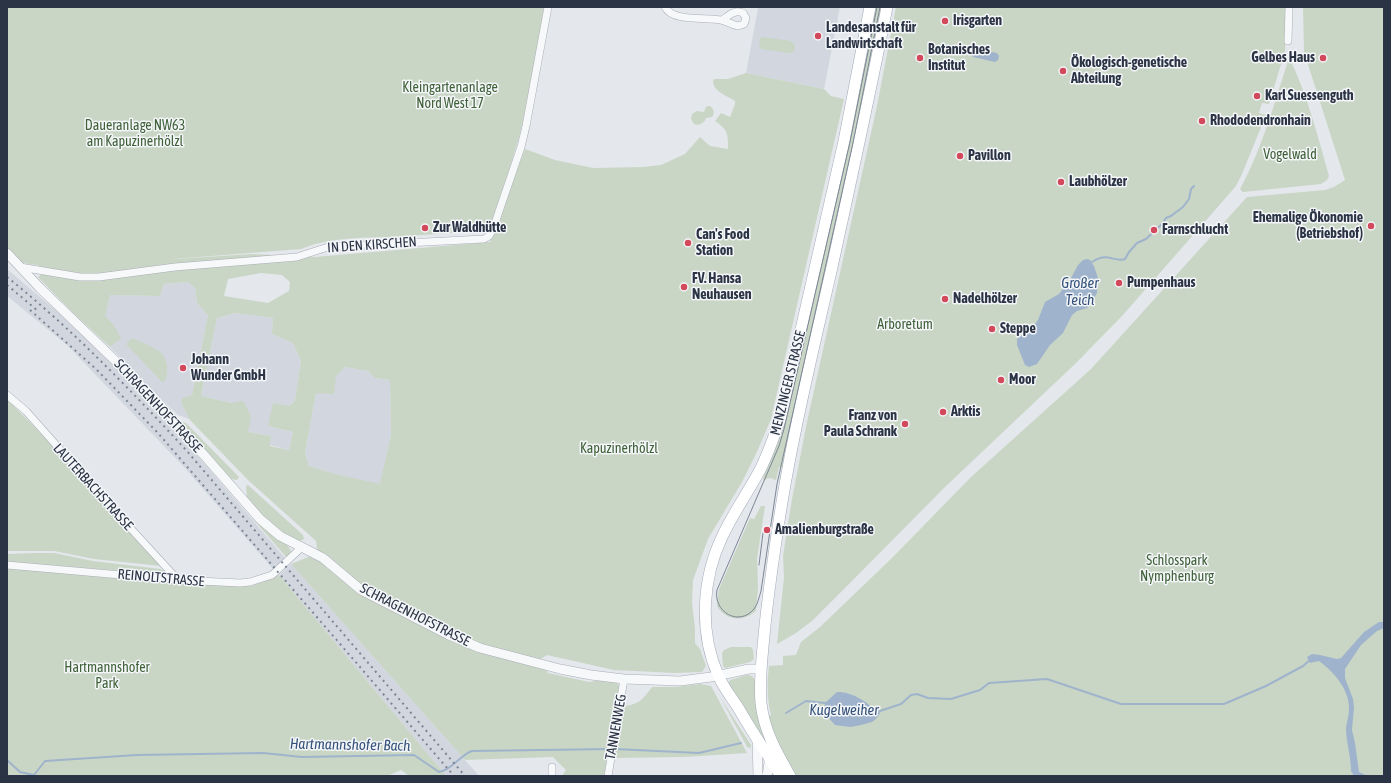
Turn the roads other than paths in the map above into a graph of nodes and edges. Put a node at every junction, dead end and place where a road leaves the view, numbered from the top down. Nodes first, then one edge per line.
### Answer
1 (548, 7) edge
2 (665, 7) edge
3 (870, 7) edge
4 (887, 7) edge
5 (1289, 7) edge
6 (722, 20) dead end
7 (1288, 41) dead end
8 (7, 253) edge
9 (20, 267) junction
10 (7, 395) edge
11 (302, 547) junction
12 (7, 565) edge
13 (178, 580) junction
14 (761, 669) junction
15 (718, 676) junction
16 (624, 679) junction
17 (756, 738) junction
18 (771, 740) junction
19 (770, 758) junction
20 (552, 767) dead end
21 (778, 772) edge
22 (552, 776) edge
23 (608, 776) edge
24 (758, 776) edge
25 (767, 776) edge
26 (790, 776) edge

1 - 9 street, IN DEN KIRSCHEN
2 - 6 street
3 - 15 main road, MENZINGER STRASSE
4 - 14 main road, MENZINGER STRASSE
5 - 7 street
8 - 9 street, SCHRAGENHOFSTRASSE
9 - 11 street, SCHRAGENHOFSTRASSE
10 - 13 street, LAUTERBACHSTRASSE
11 - 13 street, REINOLTSTRASSE
11 - 16 street, SCHRAGENHOFSTRASSE
12 - 13 street, REINOLTSTRASSE
14 - 15 street, SCHRAGENHOFSTRASSE
14 - 18 main road, MENZINGER STRASSE
15 - 16 street, SCHRAGENHOFSTRASSE
15 - 17 main road, MENZINGER STRASSE
16 - 23 street, TANNENWEG
17 - 19 main road, MENZINGER STRASSE
17 - 24 street, MENZINGER STRASSE
18 - 19 street, MENZINGER STRASSE
18 - 26 main road
19 - 21 main road, MENZINGER STRASSE
19 - 25 street, MENZINGER STRASSE
20 - 22 street

